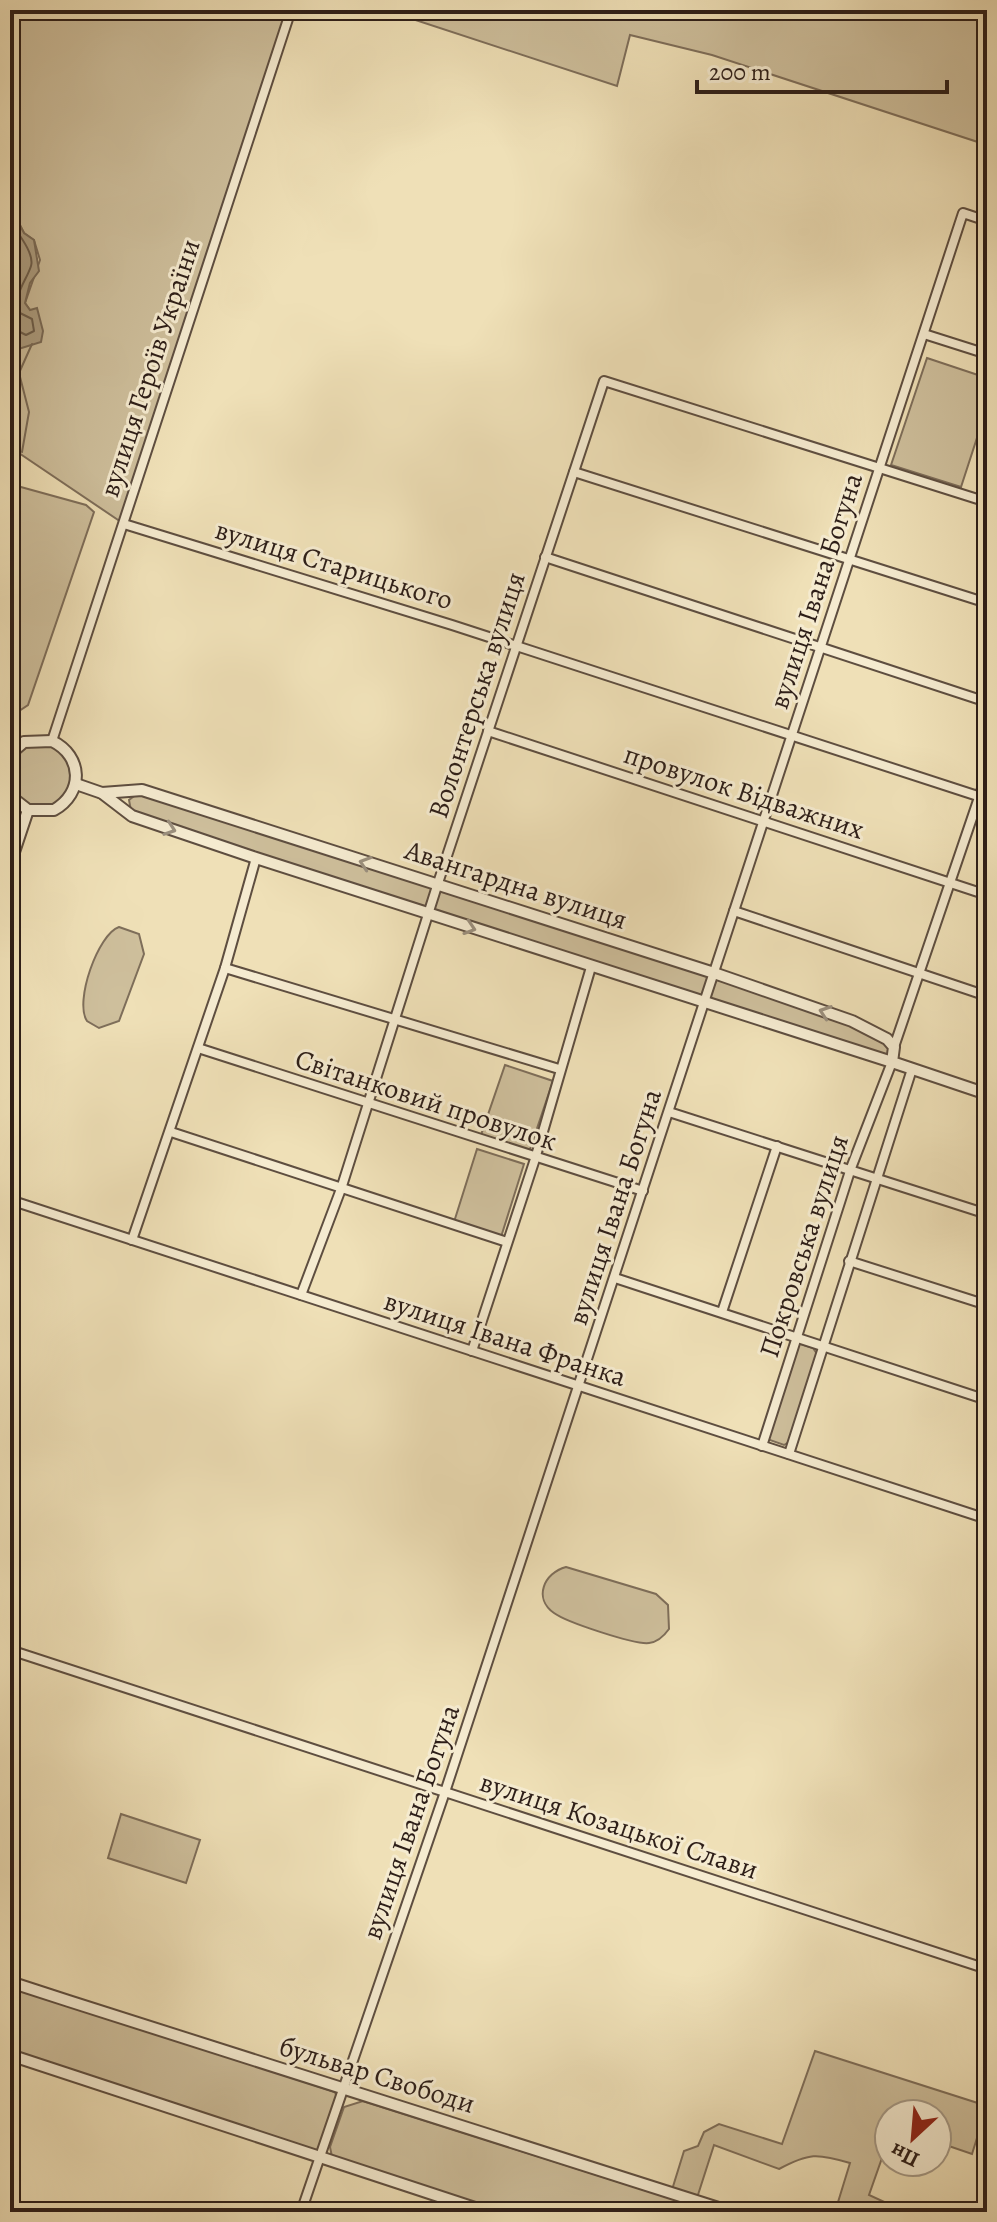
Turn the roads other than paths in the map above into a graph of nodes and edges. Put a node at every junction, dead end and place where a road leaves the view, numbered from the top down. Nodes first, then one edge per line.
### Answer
1 (291, 10) edge
2 (987, 221) edge
3 (924, 334) junction
4 (987, 354) edge
5 (880, 468) junction
6 (574, 472) junction
7 (987, 502) edge
8 (124, 524) junction
9 (545, 557) junction
10 (850, 558) junction
11 (987, 603) edge
12 (516, 646) junction
13 (821, 648) junction
14 (987, 702) edge
15 (488, 731) junction
16 (792, 736) junction
17 (52, 741) junction
18 (10, 754) edge
19 (987, 774) edge
20 (76, 784) junction
21 (102, 793) junction
22 (10, 796) edge
23 (983, 798) edge
24 (28, 810) junction
25 (764, 821) junction
26 (256, 858) junction
27 (10, 864) edge
28 (951, 883) junction
29 (437, 886) junction
30 (987, 895) edge
31 (734, 911) junction
32 (430, 915) junction
33 (591, 967) junction
34 (225, 968) junction
35 (714, 973) junction
36 (920, 974) junction
37 (987, 996) edge
38 (704, 1004) junction
39 (394, 1019) junction
40 (894, 1047) junction
41 (198, 1048) junction
42 (892, 1062) junction
43 (559, 1069) junction
44 (912, 1069) junction
45 (987, 1094) edge
46 (368, 1105) junction
47 (669, 1112) junction
48 (171, 1132) junction
49 (777, 1146) junction
50 (535, 1159) junction
51 (851, 1168) junction
52 (875, 1178) junction
53 (341, 1189) junction
54 (643, 1191) junction
55 (10, 1200) edge
56 (987, 1214) edge
57 (132, 1240) junction
58 (507, 1242) junction
59 (849, 1261) junction
60 (615, 1278) junction
61 (301, 1295) junction
62 (987, 1305) edge
63 (722, 1312) junction
64 (797, 1336) junction
65 (823, 1345) junction
66 (472, 1351) junction
67 (579, 1386) junction
68 (987, 1400) edge
69 (762, 1446) junction
70 (789, 1454) junction
71 (987, 1519) edge
72 (10, 1650) edge
73 (445, 1792) junction
74 (987, 1969) edge
75 (10, 1982) edge
76 (10, 2055) edge
77 (343, 2091) junction
78 (319, 2159) junction
79 (301, 2212) edge
80 (487, 2212) edge
81 (731, 2212) edge

1 - 8 street, вулиця Героїв України
2 - 3 street, вулиця Івана Богуна
3 - 4 street
3 - 5 street, вулиця Івана Богуна
5 - 6 street, Волонтерська вулиця
5 - 7 street
5 - 10 street, вулиця Івана Богуна
6 - 9 street, Волонтерська вулиця
6 - 10 street
8 - 12 street, вулиця Старицького
8 - 17 street, вулиця Героїв України
9 - 12 street, Волонтерська вулиця
9 - 13 street
10 - 11 street
10 - 13 street, вулиця Івана Богуна
12 - 15 street, Волонтерська вулиця
12 - 16 street, вулиця Старицького
13 - 14 street
13 - 16 street, вулиця Івана Богуна
15 - 25 street, провулок Відважних
15 - 29 street, Волонтерська вулиця
16 - 23 street, вулиця Старицького
16 - 25 street, вулиця Івана Богуна
17 - 18 street
17 - 20 street
19 - 23 street
20 - 21 street, Авангардна вулиця
20 - 24 street
21 -> 26 street, Авангардна вулиця
29 -> 21 street, Авангардна вулиця
22 - 24 street
23 - 28 street
24 - 27 street
25 - 28 street, провулок Відважних
25 - 31 street, вулиця Івана Богуна
26 - 32 street, Авангардна вулиця
26 - 34 street
28 - 30 street, провулок Відважних
28 - 36 street
29 - 32 street, Волонтерська вулиця
29 - 35 street, Авангардна вулиця
31 - 35 street, вулиця Івана Богуна
31 - 36 street
32 -> 33 street, Авангардна вулиця
32 - 39 street, Волонтерська вулиця
33 - 38 street, Авангардна вулиця
33 - 43 street
34 - 39 street
34 - 41 street
35 - 38 street, вулиця Івана Богуна
40 -> 35 street, Авангардна вулиця
36 - 37 street
36 - 40 street
38 - 42 street, Авангардна вулиця
38 - 47 street, вулиця Івана Богуна
39 - 43 street
39 - 46 street, Волонтерська вулиця
40 - 42 street
41 - 46 street, Світанковий провулок
41 - 48 street
42 - 44 street, Авангардна вулиця
42 - 51 street, Покровська вулиця
43 - 50 street
44 - 45 street, Авангардна вулиця
44 - 52 street, Покровська вулиця
46 - 50 street, Світанковий провулок
46 - 53 street, Волонтерська вулиця
47 - 49 street
47 - 54 street, вулиця Івана Богуна
48 - 53 street
48 - 57 street
49 - 51 street
49 - 63 street
50 - 54 street, Світанковий провулок
50 - 58 street
51 - 52 street
51 - 64 street, Покровська вулиця
52 - 56 street
52 - 59 street, Покровська вулиця
53 - 58 street
53 - 61 street, Волонтерська вулиця
54 - 60 street, вулиця Івана Богуна
55 - 57 street, вулиця Івана Франка
57 - 61 street, вулиця Івана Франка
58 - 66 street
59 - 62 street
59 - 65 street, Покровська вулиця
60 - 63 street
60 - 67 street, вулиця Івана Богуна
61 - 66 street, вулиця Івана Франка
63 - 64 street
64 - 65 street
64 - 69 street, Покровська вулиця
65 - 68 street
65 - 70 street, Покровська вулиця
66 - 67 street, вулиця Івана Франка
67 - 69 street, вулиця Івана Франка
67 - 73 street, вулиця Івана Богуна
69 - 70 street, вулиця Івана Франка
70 - 71 street, вулиця Івана Франка
72 - 73 street, вулиця Козацької Слави
73 - 74 street, вулиця Козацької Слави
73 - 77 street, вулиця Івана Богуна
75 - 77 street, бульвар Свободи
76 - 78 street
77 - 78 street, вулиця Івана Богуна
77 - 81 street, бульвар Свободи
78 - 79 street, вулиця Івана Богуна
78 - 80 street

